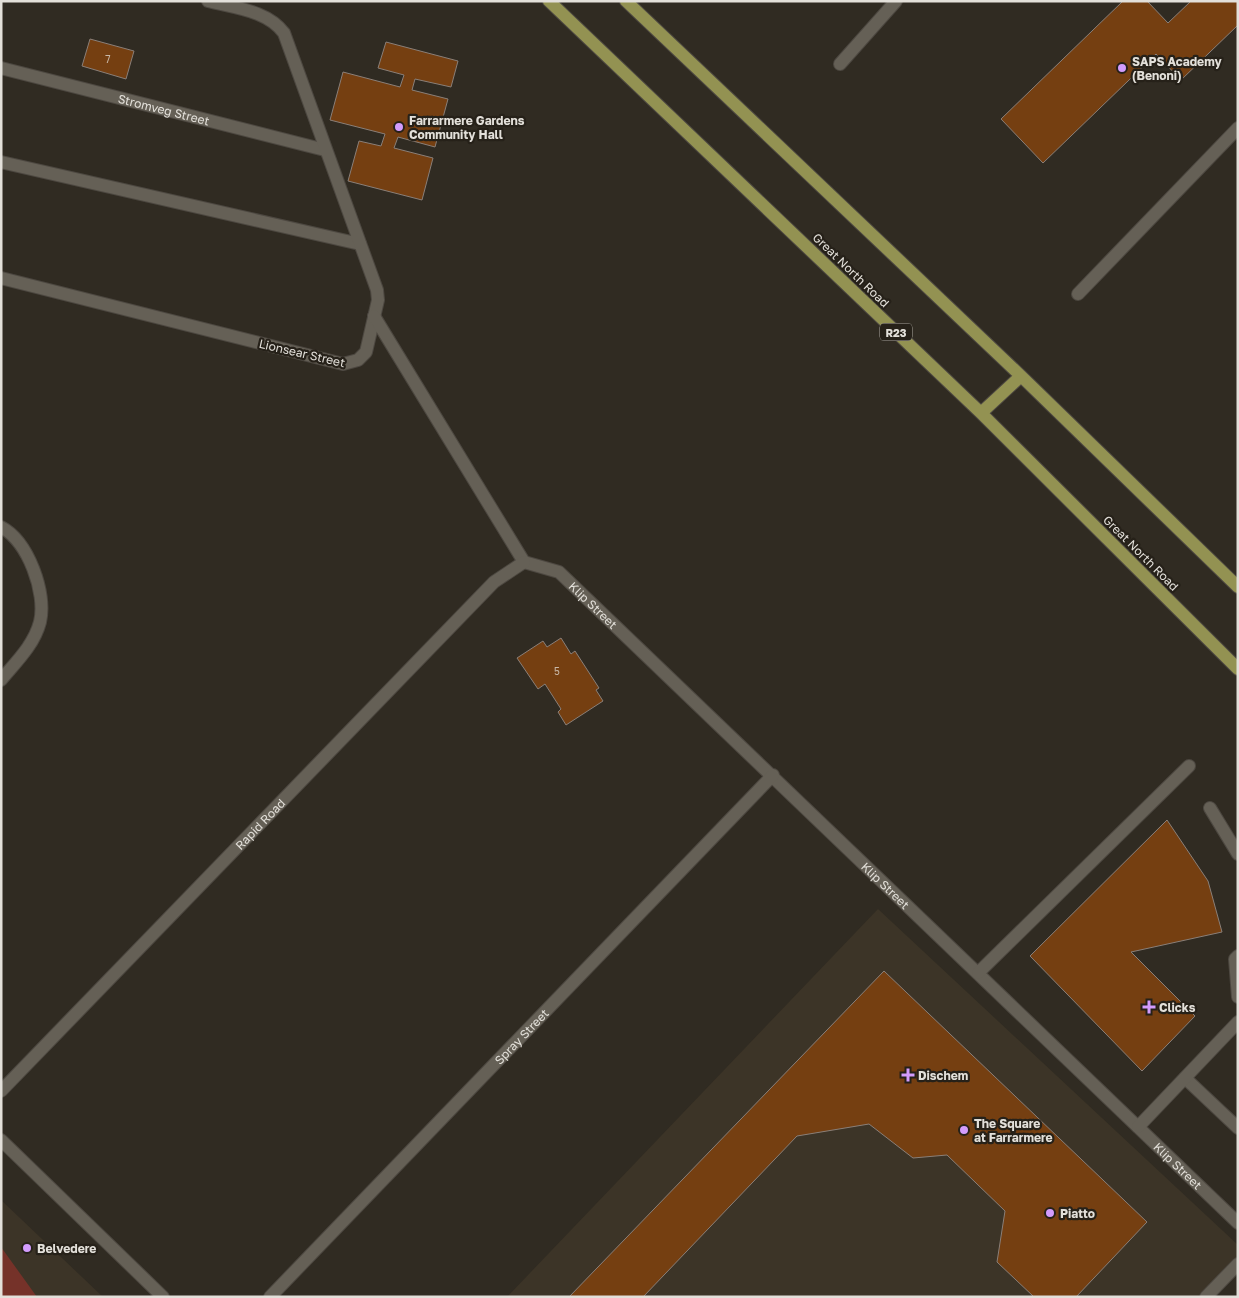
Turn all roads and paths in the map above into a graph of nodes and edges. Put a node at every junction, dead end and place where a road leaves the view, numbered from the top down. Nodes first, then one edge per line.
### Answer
1 (208, 1) edge
2 (549, 1) edge
3 (626, 1) edge
4 (896, 1) edge
5 (840, 64) dead end
6 (1, 68) edge
7 (1238, 128) edge
8 (325, 150) junction
9 (1, 162) edge
10 (360, 244) junction
11 (1, 278) edge
12 (1078, 294) dead end
13 (374, 316) junction
14 (1021, 376) junction
15 (982, 413) junction
16 (1, 526) edge
17 (524, 562) junction
18 (1238, 586) edge
19 (1238, 669) edge
20 (1, 680) edge
21 (1189, 766) dead end
22 (773, 775) junction
23 (1210, 808) dead end
24 (1238, 854) edge
25 (1238, 956) edge
26 (978, 973) junction
27 (1238, 997) edge
28 (1238, 1022) edge
29 (1185, 1078) junction
30 (1, 1090) edge
31 (1138, 1127) junction
32 (1238, 1128) edge
33 (1, 1140) edge
34 (1238, 1223) edge
35 (1238, 1264) edge
36 (163, 1297) edge
37 (270, 1297) edge
38 (1206, 1297) edge

1 - 8 street, Lionsear Street
2 - 15 main road, Great North Road / R23
3 - 14 main road
4 - 5 street
6 - 8 street, Stromveg Street
7 - 12 street
8 - 10 street, Lionsear Street
9 - 10 street
10 - 13 street, Lionsear Street
11 - 13 street, Lionsear Street
13 - 17 street
14 - 15 main road
14 - 18 main road
15 - 19 main road, Great North Road / R23
16 - 20 street
17 - 22 street, Klip Street
17 - 30 street, Rapid Road
21 - 26 street
22 - 26 street, Klip Street
22 - 37 street, Spray Street
23 - 24 street
25 - 27 street
26 - 31 street, Klip Street
28 - 29 street
29 - 31 street
29 - 32 street
31 - 34 street, Klip Street
33 - 36 street
35 - 38 street

